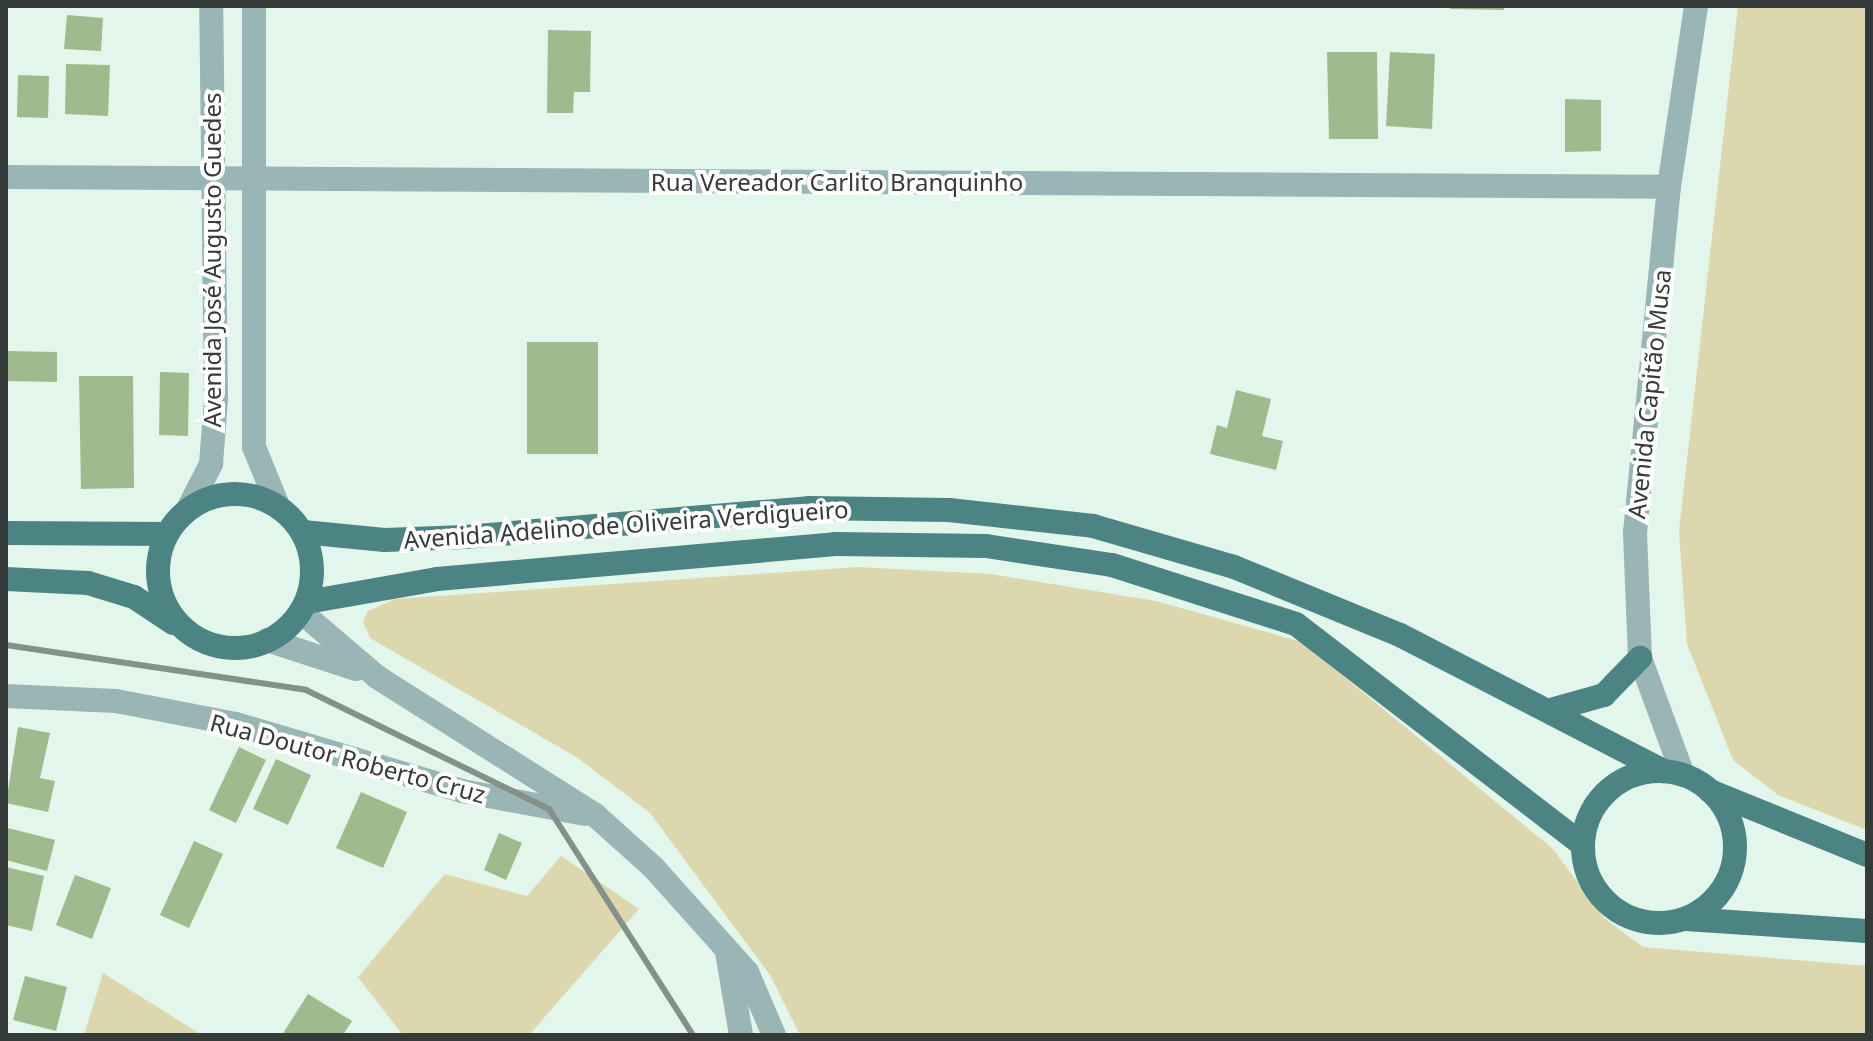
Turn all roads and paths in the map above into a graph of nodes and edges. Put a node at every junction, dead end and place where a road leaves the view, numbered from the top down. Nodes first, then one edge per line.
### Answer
1 (211, 6) edge
2 (254, 6) edge
3 (1696, 6) edge
4 (6, 177) edge
5 (254, 179) junction
6 (212, 180) junction
7 (1669, 187) junction
8 (278, 506) junction
9 (188, 509) junction
10 (303, 532) junction
11 (6, 533) edge
12 (166, 534) junction
13 (6, 579) edge
14 (304, 607) junction
15 (186, 632) junction
16 (267, 640) junction
17 (1640, 658) junction
18 (377, 677) junction
19 (6, 696) edge
20 (1554, 709) junction
21 (1673, 773) junction
22 (1710, 791) junction
23 (595, 815) junction
24 (1582, 844) junction
25 (1867, 855) edge
26 (1686, 919) junction
27 (1867, 931) edge
28 (727, 952) junction
29 (741, 1035) edge
30 (774, 1035) edge

1 - 6 street, Avenida José Augusto Guedes
2 - 5 street, Avenida José Augusto Guedes
3 - 7 street, Avenida Capitão Musa
4 - 6 street, Rua Vereador Carlito Branquinho
5 - 6 street, Rua Vereador Carlito Branquinho
5 - 7 street, Rua Vereador Carlito Branquinho
5 - 8 street, Avenida José Augusto Guedes
6 - 9 street, Avenida José Augusto Guedes
7 - 17 street, Avenida Capitão Musa
8 - 9 main road
8 - 10 main road
9 - 12 main road
10 - 14 main road
10 - 20 main road, Avenida Adelino de Oliveira Verdigueiro
11 - 12 main road
12 - 15 main road
13 - 15 main road
14 - 16 main road
14 - 18 street, Rua Doutor Roberto Cruz
14 - 24 main road, Avenida Adelino de Oliveira Verdigueiro
15 - 16 main road
16 - 18 street, Rua Doutor Roberto Cruz
17 - 20 main road
17 - 21 street, Avenida Capitão Musa
18 - 23 street, Rua Doutor Roberto Cruz
19 - 23 street, Rua Doutor Roberto Cruz
20 - 21 main road, Avenida Adelino de Oliveira Verdigueiro
21 - 22 main road
21 - 24 main road
22 - 25 main road
22 - 26 main road
23 - 28 street, Rua Doutor Roberto Cruz
24 - 26 main road
26 - 27 main road
28 - 29 street
28 - 30 street, Rua Doutor Roberto Cruz

